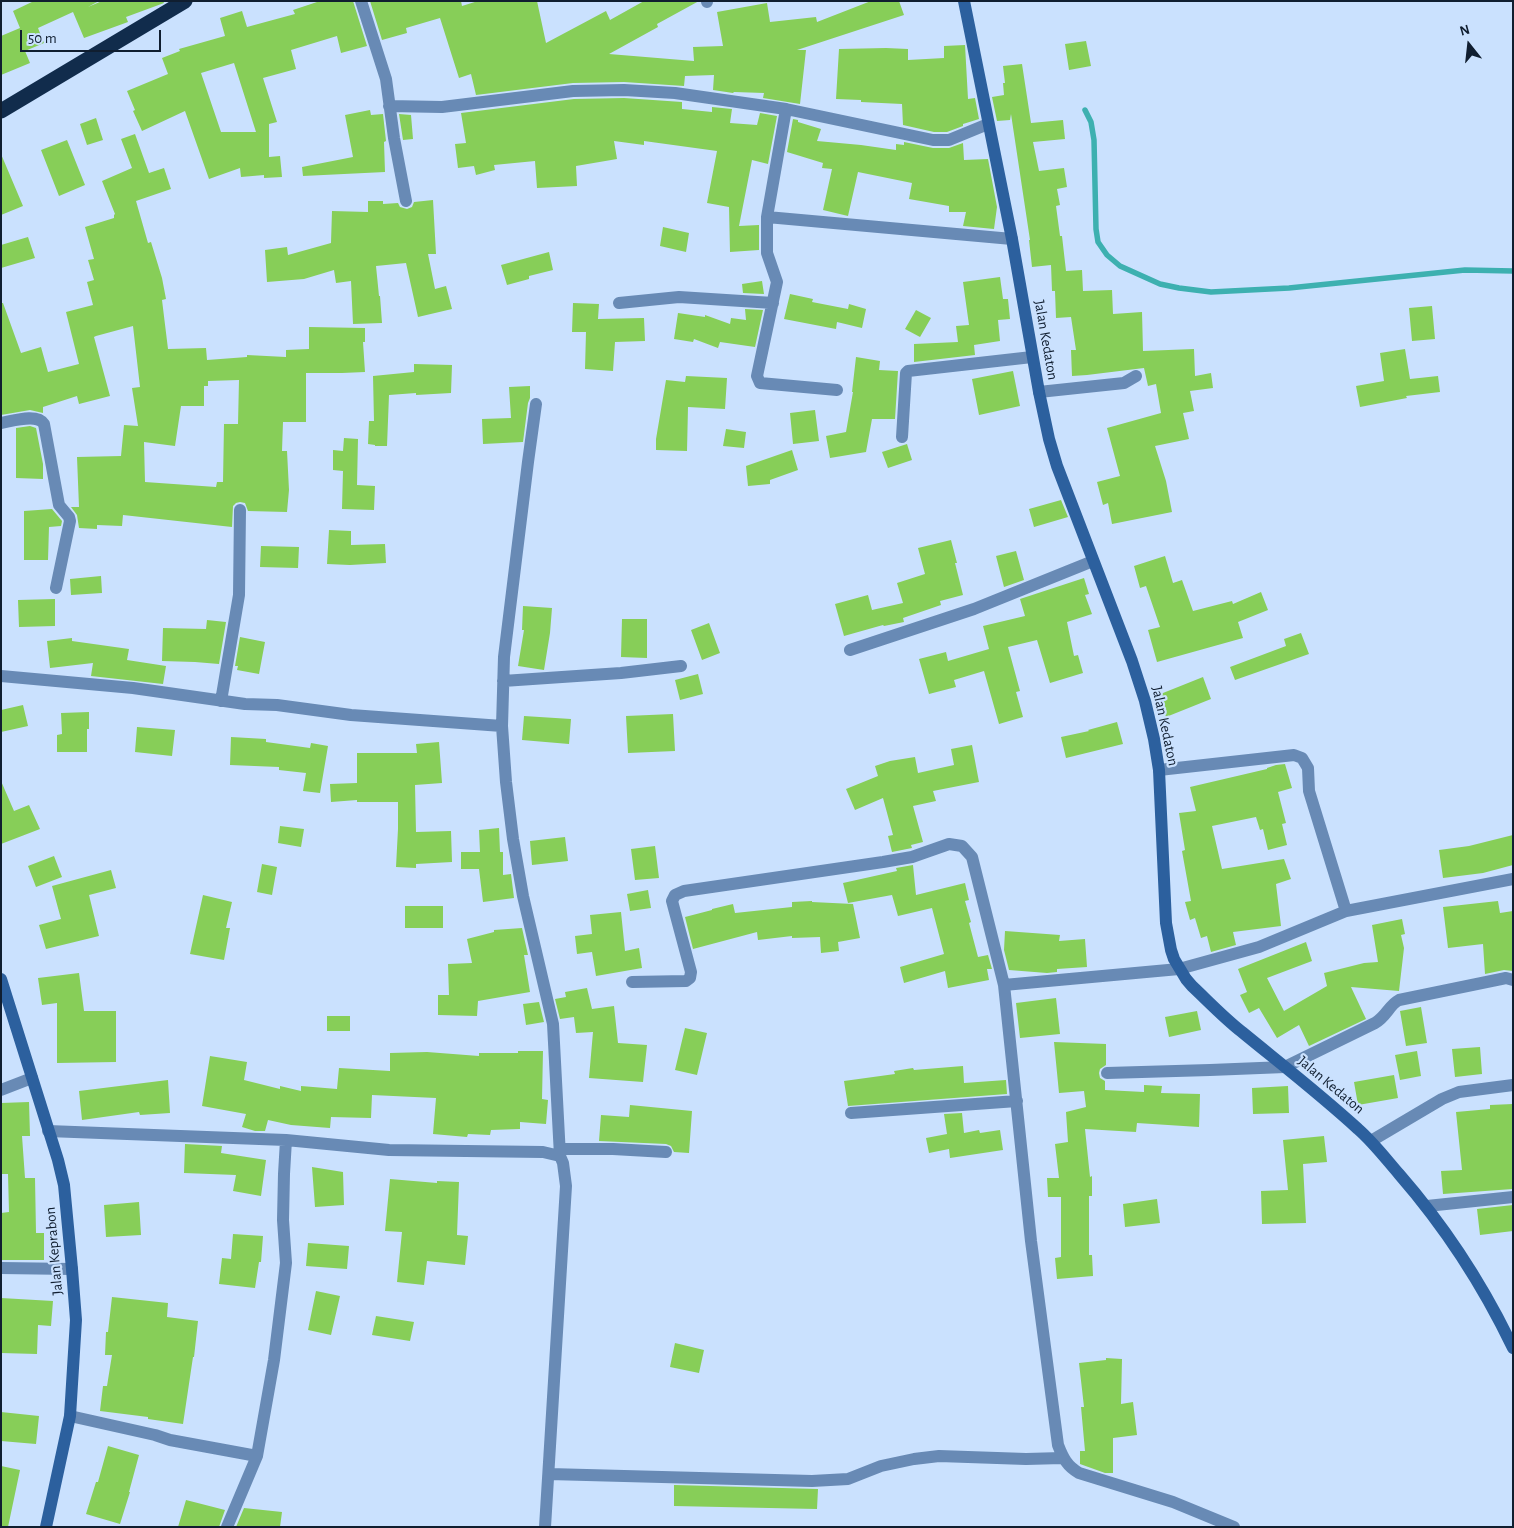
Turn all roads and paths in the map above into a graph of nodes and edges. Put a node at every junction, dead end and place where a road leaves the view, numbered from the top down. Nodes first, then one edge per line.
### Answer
1 (185, 1) edge
2 (361, 1) edge
3 (964, 1) edge
4 (389, 106) junction
5 (786, 108) junction
6 (1, 111) edge
7 (988, 124) junction
8 (406, 201) dead end
9 (767, 217) junction
10 (1012, 239) junction
11 (619, 303) dead end
12 (773, 303) junction
13 (1032, 357) junction
14 (1136, 376) dead end
15 (837, 390) dead end
16 (1039, 392) junction
17 (536, 404) dead end
18 (1, 423) edge
19 (902, 437) dead end
20 (240, 510) dead end
21 (1093, 561) junction
22 (56, 588) dead end
23 (850, 650) dead end
24 (681, 666) dead end
25 (1, 676) edge
26 (503, 681) junction
27 (221, 701) junction
28 (502, 726) junction
29 (1158, 770) junction
30 (1513, 879) edge
31 (1346, 911) junction
32 (1179, 969) junction
33 (1, 979) edge
34 (1513, 980) edge
35 (632, 982) dead end
36 (1004, 985) junction
37 (1286, 1067) junction
38 (1107, 1073) dead end
39 (32, 1078) junction
40 (1513, 1085) edge
41 (1, 1090) edge
42 (1017, 1101) junction
43 (851, 1113) dead end
44 (48, 1131) junction
45 (286, 1140) junction
46 (1371, 1141) junction
47 (560, 1152) junction
48 (666, 1152) dead end
49 (1513, 1196) edge
50 (1426, 1206) junction
51 (1, 1268) edge
52 (72, 1268) junction
53 (1513, 1348) edge
54 (70, 1416) junction
55 (257, 1456) junction
56 (1062, 1458) junction
57 (549, 1474) junction
58 (46, 1527) edge
59 (228, 1527) edge
60 (545, 1527) edge
61 (1234, 1527) edge

1 - 6 highway
2 - 4 street
3 - 7 street, Jalan Kedaton
4 - 5 street
4 - 8 street
5 - 7 street
5 - 9 street
7 - 10 street, Jalan Kedaton
9 - 10 street
9 - 12 street
10 - 13 street, Jalan Kedaton
11 - 12 street
12 - 15 street
13 - 16 street, Jalan Kedaton
13 - 19 street
14 - 16 street
16 - 21 street, Jalan Kedaton
17 - 26 street
18 - 22 street
20 - 27 street
21 - 23 street
21 - 29 street, Jalan Kedaton
24 - 26 street
25 - 27 street
26 - 28 street
27 - 28 street
28 - 47 street
29 - 31 street
29 - 32 street, Jalan Kedaton
30 - 31 street
31 - 32 street
32 - 36 street
32 - 37 street, Jalan Kedaton
33 - 39 street, Jalan Keprabon
34 - 37 street
35 - 36 street
36 - 42 street
37 - 38 street
37 - 46 street, Jalan Kedaton
39 - 41 street
39 - 44 street, Jalan Keprabon
40 - 46 street
42 - 43 street
42 - 56 street
44 - 45 street
44 - 52 street, Jalan Keprabon
45 - 47 street
45 - 55 street
46 - 50 street, Jalan Kedaton
47 - 48 street
47 - 57 street
49 - 50 street
50 - 53 street, Jalan Kedaton
51 - 52 street
52 - 54 street, Jalan Keprabon
54 - 55 street
54 - 58 street, Jalan Keprabon
55 - 59 street
56 - 57 street
56 - 61 street
57 - 60 street

